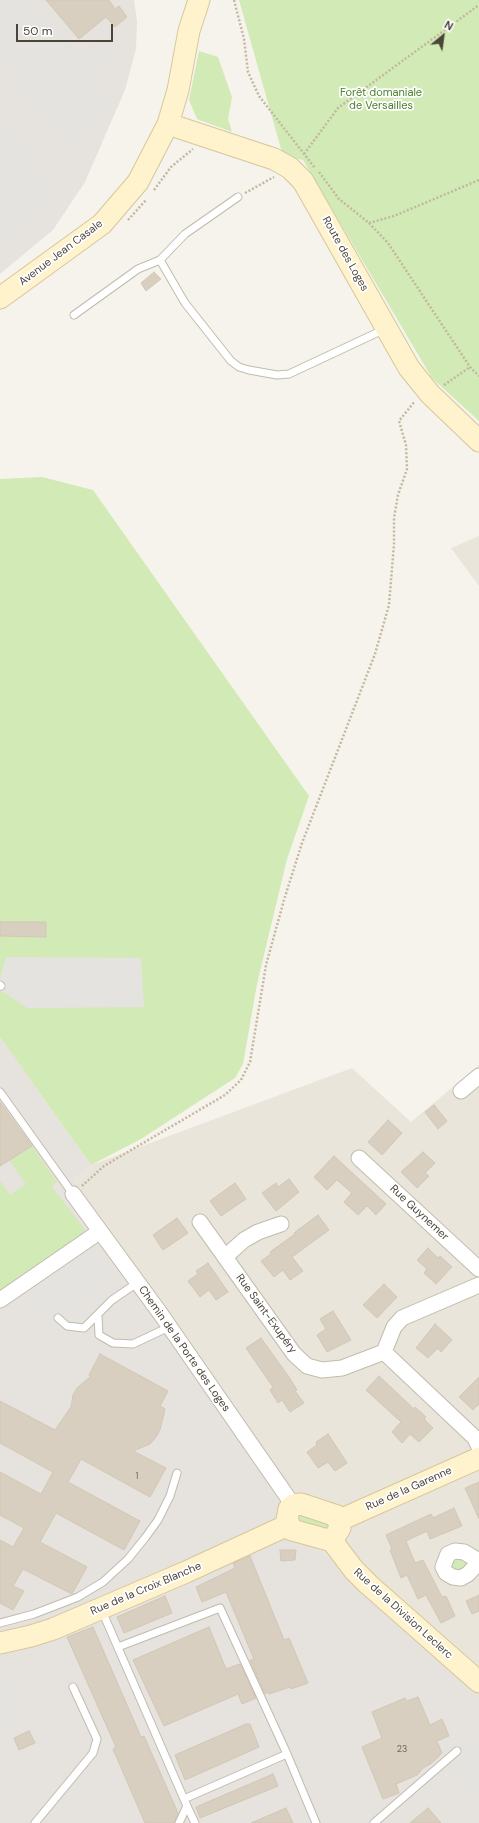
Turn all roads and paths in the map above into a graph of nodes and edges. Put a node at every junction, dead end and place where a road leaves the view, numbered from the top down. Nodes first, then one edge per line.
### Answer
1 (191, 0) edge
2 (198, 0) edge
3 (234, 0) edge
4 (479, 5) edge
5 (189, 31) junction
6 (168, 124) junction
7 (304, 154) junction
8 (290, 168) junction
9 (479, 180) edge
10 (238, 197) joint
11 (369, 223) junction
12 (160, 260) junction
13 (0, 298) edge
14 (74, 315) dead end
15 (386, 329) junction
16 (470, 367) junction
17 (479, 376) edge
18 (430, 394) junction
19 (479, 441) edge
20 (479, 1076) edge
21 (461, 1091) dead end
22 (0, 1092) edge
23 (359, 1158) dead end
24 (73, 1194) junction
25 (200, 1222) dead end
26 (281, 1224) dead end
27 (99, 1232) junction
28 (225, 1257) junction
29 (479, 1269) edge
30 (137, 1283) junction
31 (479, 1285) edge
32 (0, 1300) edge
33 (98, 1316) junction
34 (58, 1318) dead end
35 (169, 1327) junction
36 (384, 1352) junction
37 (479, 1447) edge
38 (479, 1458) edge
39 (177, 1473) dead end
40 (291, 1515) junction
41 (340, 1520) junction
42 (332, 1541) junction
43 (100, 1608) junction
44 (0, 1623) edge
45 (0, 1644) edge
46 (118, 1647) junction
47 (479, 1682) edge
48 (73, 1687) dead end
49 (457, 1751) dead end
50 (287, 1754) junction
51 (185, 1802) junction
52 (34, 1823) edge
53 (179, 1823) edge
54 (195, 1823) edge
55 (316, 1823) edge
56 (374, 1823) edge

1 - 5 street, Avenue Jean Casale
2 - 5 street, Avenue Jean Casale
3 - 7 path
4 - 7 path
5 - 6 street, Avenue Jean Casale
6 - 8 street, Route des Loges
6 - 13 street, Avenue Jean Casale
7 - 8 path
7 - 11 path
8 - 10 path
8 - 15 street, Route des Loges
9 - 11 path
10 - 12 lane
11 - 16 path
12 - 14 lane
12 - 15 lane
15 - 18 street, Route des Loges
16 - 17 path
16 - 18 path
18 - 19 street, Route des Loges
18 - 24 path
20 - 21 street
22 - 24 lane
23 - 29 street, Rue Guynemer
24 - 27 street, Chemin de la Porte des Loges
25 - 28 street, Rue Saint-Exupéry
26 - 28 street
27 - 30 street, Chemin de la Porte des Loges
27 - 32 street
28 - 36 street, Rue Saint-Exupéry
30 - 33 lane
30 - 35 street, Chemin de la Porte des Loges
31 - 36 street
33 - 34 lane
33 - 35 lane
35 - 40 street, Chemin de la Porte des Loges
36 - 37 street
38 - 41 street, Rue de la Garenne
39 - 44 lane
40 - 41 street
40 - 42 street
40 - 43 street, Rue de la Croix Blanche
41 - 42 street
42 - 47 street, Rue de la Division Leclerc
43 - 45 street, Rue de la Croix Blanche
43 - 46 lane
46 - 50 lane
46 - 51 lane
48 - 52 lane
49 - 56 lane
50 - 51 lane
50 - 55 lane
51 - 53 lane
51 - 54 lane

